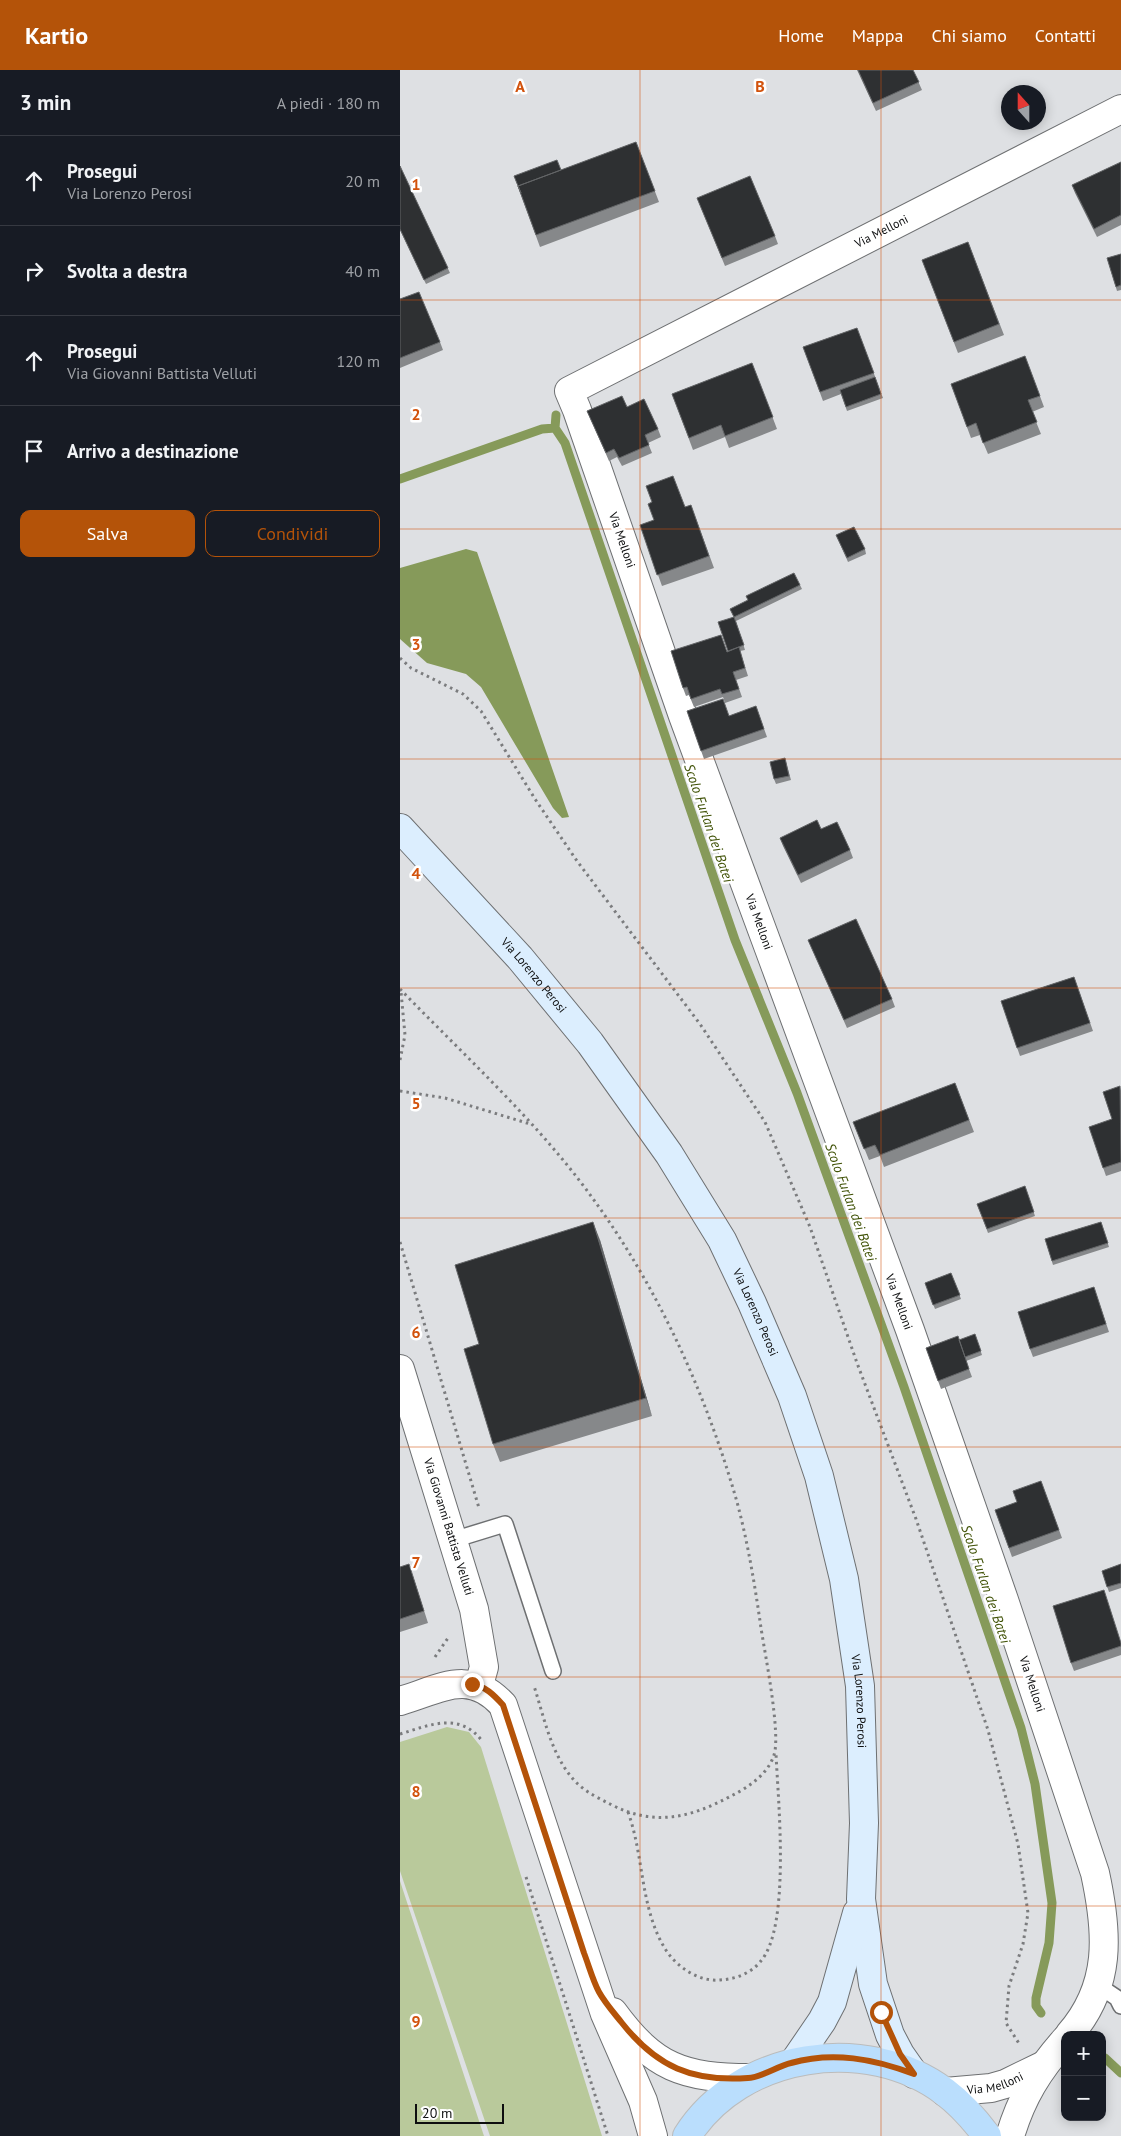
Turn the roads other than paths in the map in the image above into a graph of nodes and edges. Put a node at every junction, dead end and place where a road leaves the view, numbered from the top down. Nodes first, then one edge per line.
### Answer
1 (1121, 109) edge
2 (400, 828) edge
3 (400, 1369) edge
4 (453, 1540) junction
5 (553, 1671) dead end
6 (479, 1685) junction
7 (400, 1701) edge
8 (860, 1899) junction
9 (1099, 1986) junction
10 (599, 1992) junction
11 (1121, 2006) edge
12 (1072, 2031) edge
13 (1061, 2045) edge
14 (794, 2062) junction
15 (1042, 2066) junction
16 (914, 2074) junction
17 (751, 2078) junction
18 (945, 2092) junction
19 (653, 2136) edge
20 (688, 2136) edge
21 (987, 2136) edge
22 (1010, 2136) edge

1 - 9 street, Via Melloni
2 - 8 main road, Via Lorenzo Perosi
3 - 4 street, Via Giovanni Battista Velluti
4 - 5 lane
4 - 6 street, Via Giovanni Battista Velluti
6 - 7 street
6 - 10 street
8 - 14 main road, Via Lorenzo Perosi
8 - 16 main road, Via Lorenzo Perosi
9 - 11 lane
9 - 12 street, Via Melloni
10 - 17 street
10 - 19 street
13 - 15 street, Via Melloni
14 - 16 main road
14 - 17 main road
15 - 18 street, Via Melloni
15 - 22 street, Via Melloni
16 - 18 main road
17 - 20 main road
18 - 21 main road

